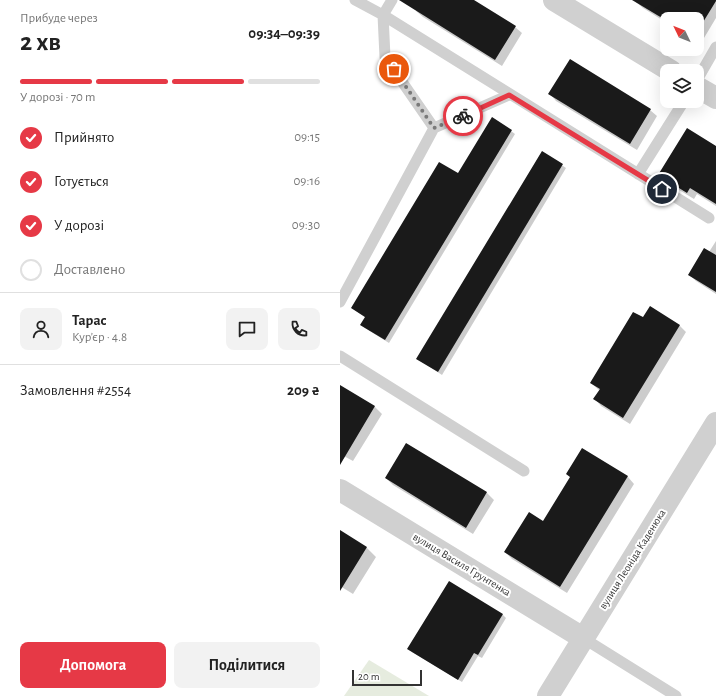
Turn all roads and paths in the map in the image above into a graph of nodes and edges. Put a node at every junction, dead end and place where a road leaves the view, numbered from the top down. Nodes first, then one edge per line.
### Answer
1 (355, 0) edge
2 (392, 0) edge
3 (554, 0) edge
4 (382, 15) junction
5 (716, 47) edge
6 (660, 64) edge
7 (704, 68) edge
8 (704, 91) edge
9 (509, 95) junction
10 (716, 98) edge
11 (680, 108) edge
12 (434, 128) junction
13 (638, 174) junction
14 (709, 218) dead end
15 (340, 302) edge
16 (340, 356) edge
17 (716, 423) edge
18 (524, 471) dead end
19 (340, 490) edge
20 (583, 638) junction
21 (548, 696) edge
22 (676, 696) edge

1 - 4 lane
2 - 4 lane
3 - 6 street
4 - 9 lane
4 - 12 lane
5 - 7 lane
8 - 10 street
9 - 12 lane
9 - 13 lane
11 - 13 lane
12 - 15 lane
13 - 14 lane
16 - 18 lane
17 - 20 street, вулиця Леоніда Каденюка
19 - 20 street, вулиця Василя Грунтенка
20 - 21 street, вулиця Леоніда Каденюка
20 - 22 lane

